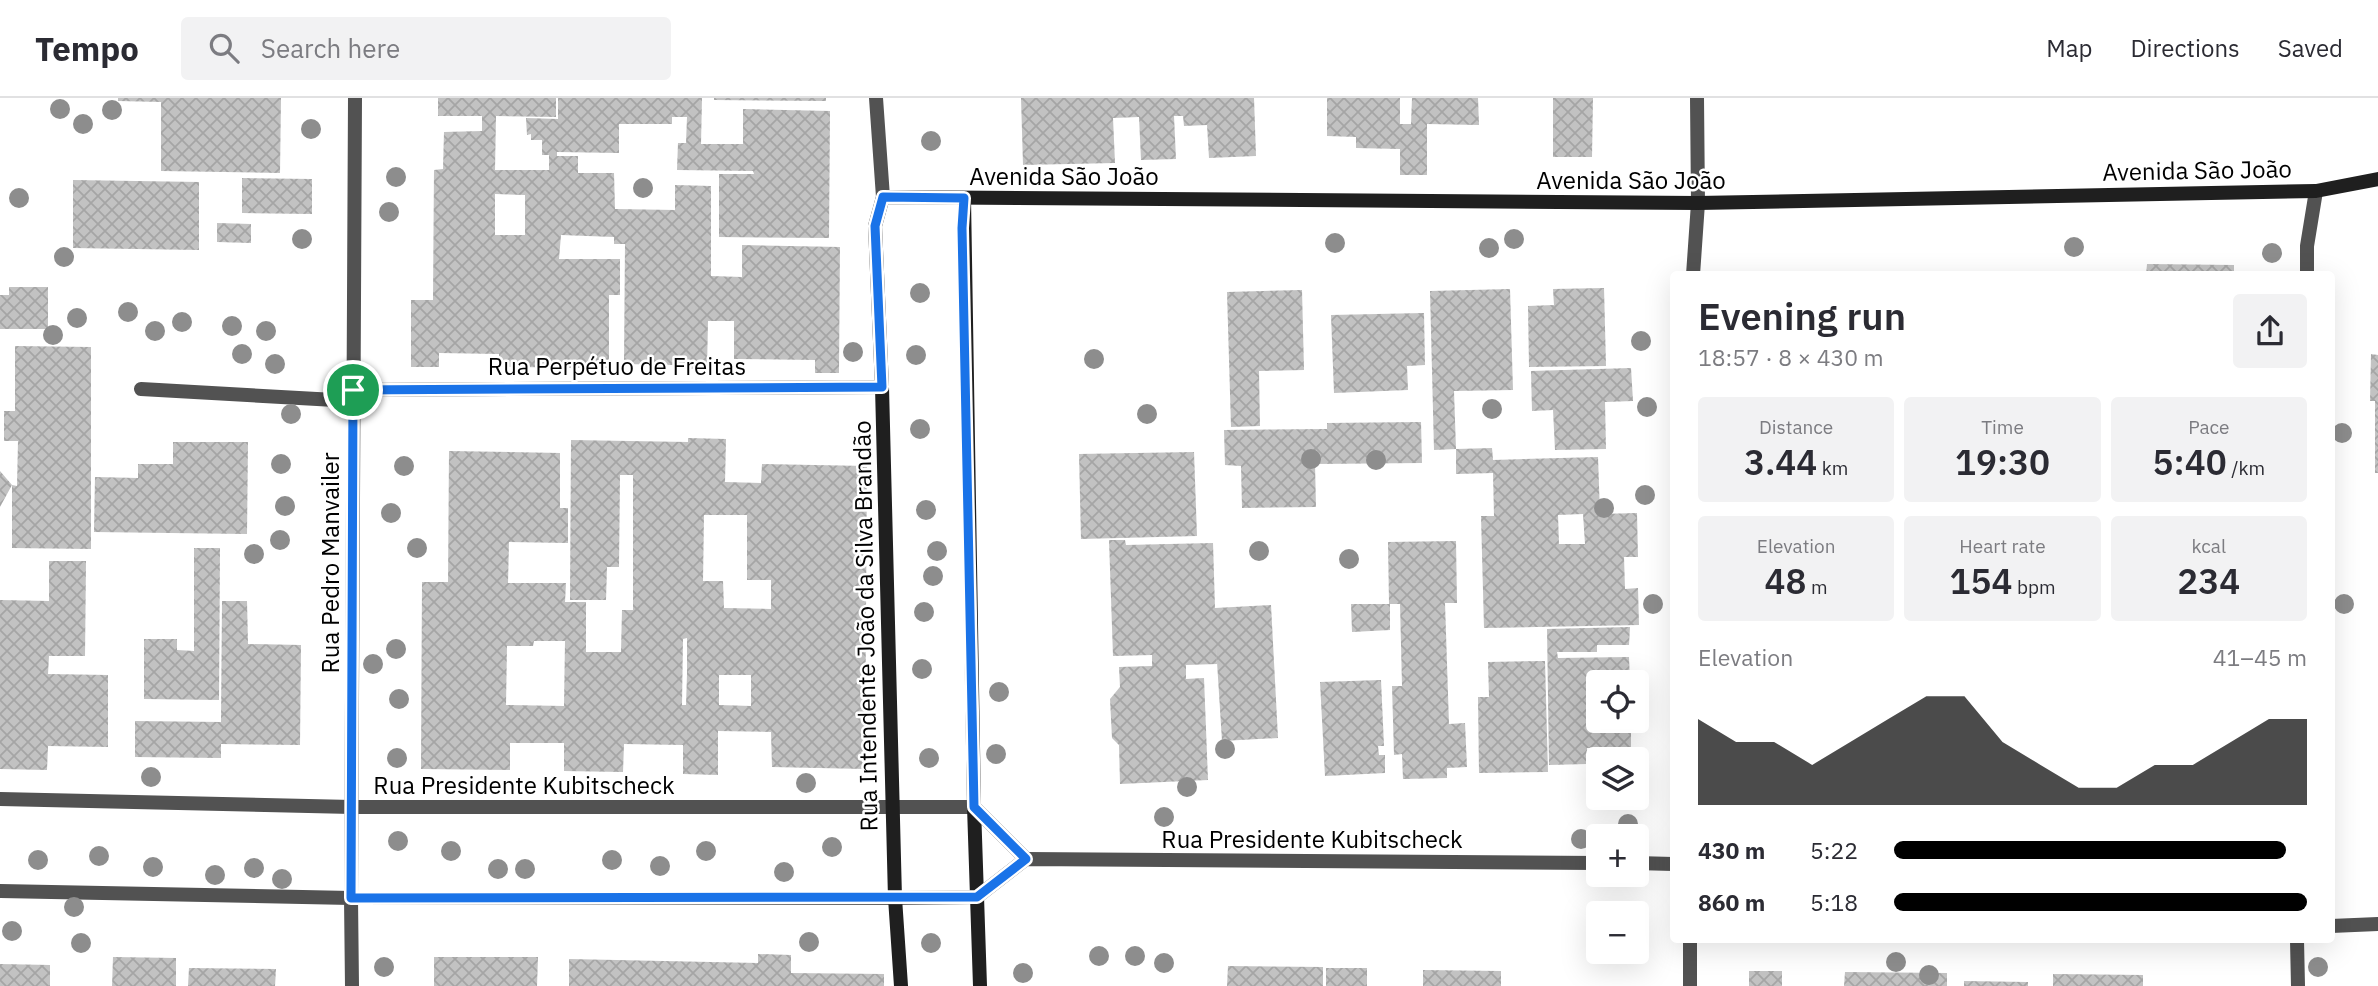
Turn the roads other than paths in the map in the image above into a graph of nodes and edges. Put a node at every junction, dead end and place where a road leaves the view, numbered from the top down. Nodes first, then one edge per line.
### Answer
1 (355, 98) edge
2 (876, 98) edge
3 (1697, 98) edge
4 (2378, 180) edge
5 (2316, 191) junction
6 (883, 197) junction
7 (964, 198) junction
8 (1698, 203) junction
9 (1693, 271) edge
10 (2307, 271) edge
11 (882, 387) junction
12 (141, 389) dead end
13 (353, 395) junction
14 (0, 799) edge
15 (352, 807) junction
16 (974, 807) junction
17 (892, 808) junction
18 (1026, 859) junction
19 (1586, 863) edge
20 (1649, 863) edge
21 (1670, 864) edge
22 (0, 891) edge
23 (977, 897) junction
24 (351, 898) junction
25 (895, 898) junction
26 (2378, 924) edge
27 (2335, 926) edge
28 (1690, 943) edge
29 (2297, 943) edge
30 (352, 986) edge
31 (901, 986) edge
32 (980, 986) edge
33 (1690, 986) edge
34 (2298, 986) edge

1 - 13 street, Rua Pedro Manvailer
2 - 6 street, Rua Intendente João da Silva Brandão
3 - 8 street
4 - 5 street, Avenida São João
5 - 8 street, Avenida São João
5 - 10 street
6 - 7 street, Avenida São João
6 - 11 street, Rua Intendente João da Silva Brandão
7 - 8 street, Avenida São João
7 - 16 street
8 - 9 street
11 - 13 street, Rua Perpétuo de Freitas
11 - 17 street, Rua Intendente João da Silva Brandão
12 - 13 street, Rua Perpétuo de Freitas
13 - 15 street, Rua Pedro Manvailer
14 - 15 street, Rua Presidente Kubitscheck
15 - 17 street, Rua Presidente Kubitscheck
15 - 24 street, Rua Pedro Manvailer
16 - 17 street, Rua Presidente Kubitscheck
16 - 18 street
16 - 23 street
17 - 25 street, Rua Intendente João da Silva Brandão
18 - 19 street, Rua Presidente Kubitscheck
18 - 23 street
20 - 21 street
22 - 24 street
23 - 25 street
23 - 32 street
24 - 25 street
24 - 30 street, Rua Pedro Manvailer
25 - 31 street, Rua Intendente João da Silva Brandão
26 - 27 street
28 - 33 street
29 - 34 street

